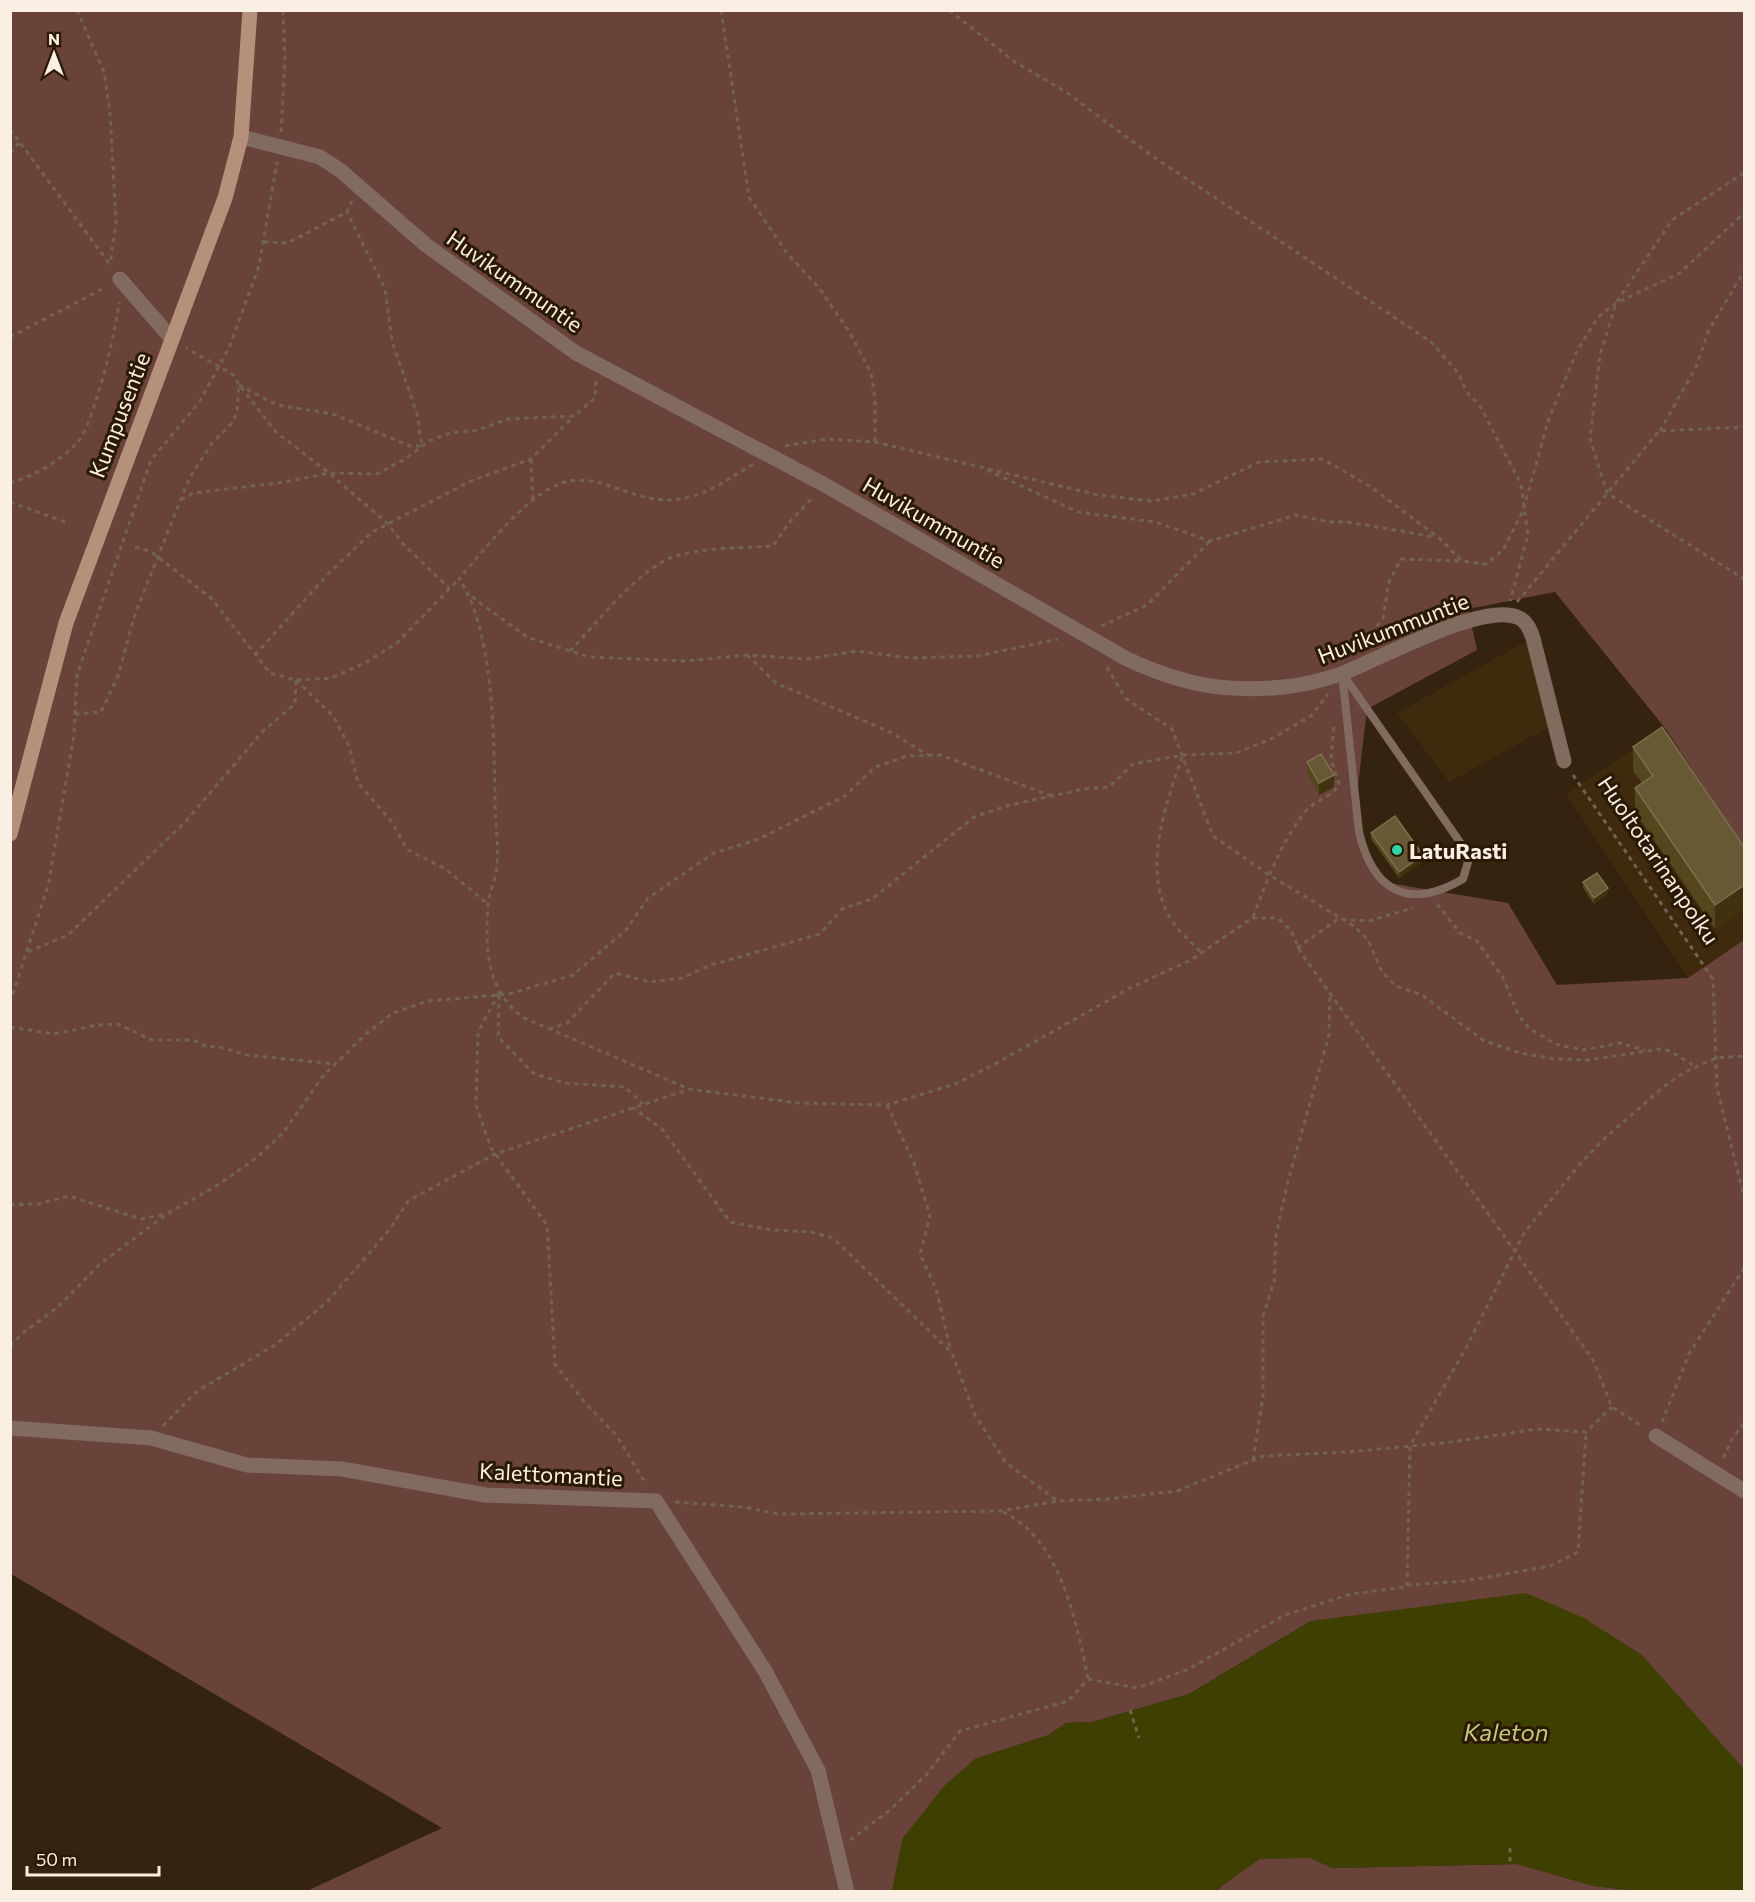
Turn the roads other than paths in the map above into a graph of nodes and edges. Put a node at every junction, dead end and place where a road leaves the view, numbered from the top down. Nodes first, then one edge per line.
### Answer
1 (250, 10) edge
2 (240, 137) junction
3 (120, 279) road end
4 (172, 339) junction
5 (1342, 674) junction
6 (1564, 761) road end
7 (10, 834) edge
8 (10, 1428) edge
9 (1656, 1436) road end
10 (1744, 1491) edge
11 (847, 1892) edge

1 - 2 street, Kumpusentie
2 - 4 street, Kumpusentie
2 - 5 street, Huvikummuntie
3 - 4 street
4 - 7 street, Kumpusentie
5 - 5 lane
5 - 6 street, Huvikummuntie
8 - 11 street, Kalettomantie
9 - 10 street

